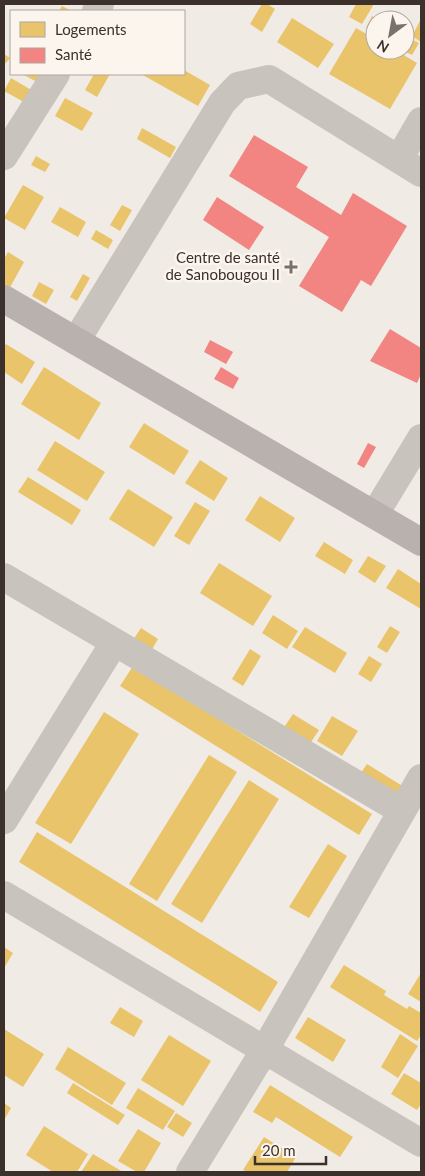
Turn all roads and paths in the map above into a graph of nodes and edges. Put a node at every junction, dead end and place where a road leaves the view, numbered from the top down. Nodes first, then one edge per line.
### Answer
1 (55, 75) edge
2 (421, 121) edge
3 (4, 156) edge
4 (398, 159) junction
5 (421, 173) edge
6 (4, 299) edge
7 (76, 341) junction
8 (421, 438) edge
9 (375, 514) junction
10 (421, 542) edge
11 (4, 577) edge
12 (114, 643) junction
13 (421, 778) edge
14 (402, 811) junction
15 (4, 820) edge
16 (4, 895) edge
17 (264, 1051) junction
18 (421, 1144) edge
19 (190, 1172) edge

1 - 3 street
2 - 4 street
4 - 5 street
4 - 7 street
6 - 7 main road
7 - 9 main road
8 - 9 street
9 - 10 main road
11 - 12 street
12 - 14 street
12 - 15 street
13 - 14 street
14 - 17 street
16 - 17 street
17 - 18 street
17 - 19 street

